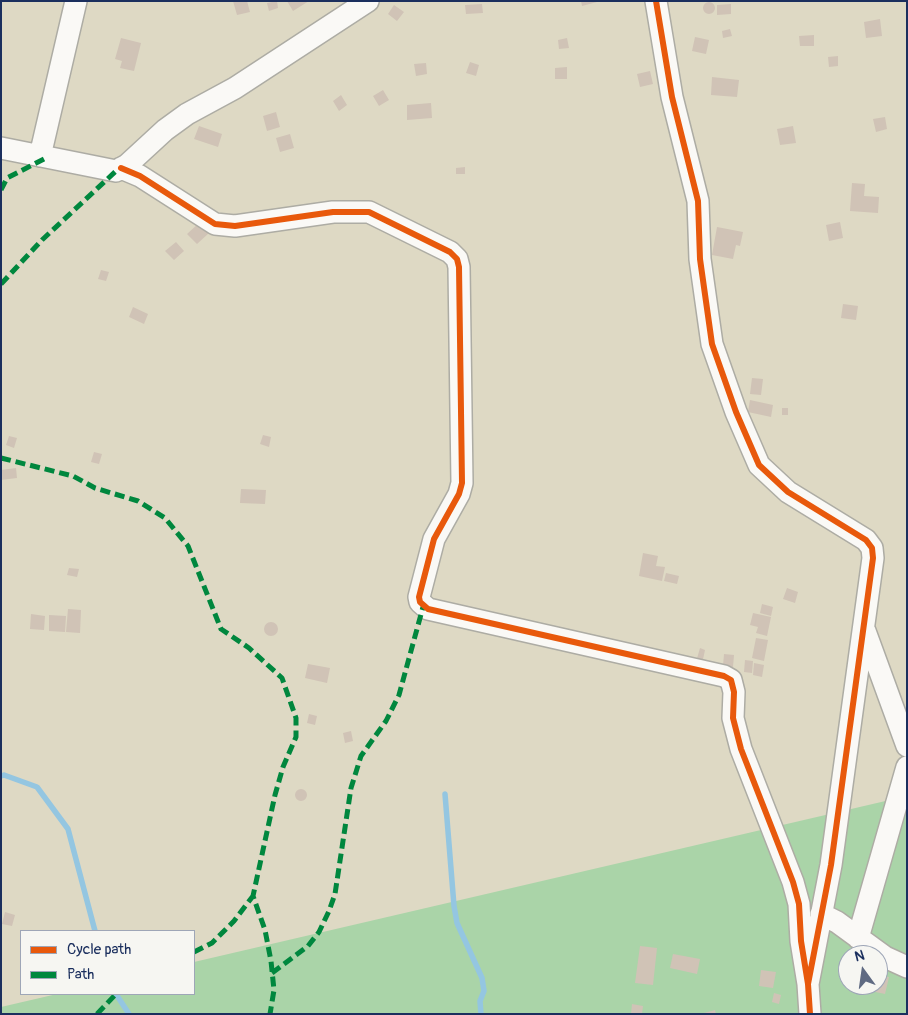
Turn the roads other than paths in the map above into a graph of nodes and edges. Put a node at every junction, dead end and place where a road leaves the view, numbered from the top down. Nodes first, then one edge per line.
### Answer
1 (76, 1) edge
2 (368, 1) edge
3 (656, 1) edge
4 (1, 148) edge
5 (40, 156) junction
6 (121, 168) junction
7 (864, 629) junction
8 (907, 746) edge
9 (907, 767) edge
10 (821, 914) junction
11 (858, 938) junction
12 (907, 967) edge
13 (808, 984) junction
14 (810, 1014) edge

1 - 5 street
2 - 6 street
3 - 7 street
4 - 5 street
5 - 6 street
6 - 13 street
7 - 8 street
7 - 10 street
9 - 11 street
10 - 11 street
10 - 13 street
11 - 12 street
13 - 14 street

